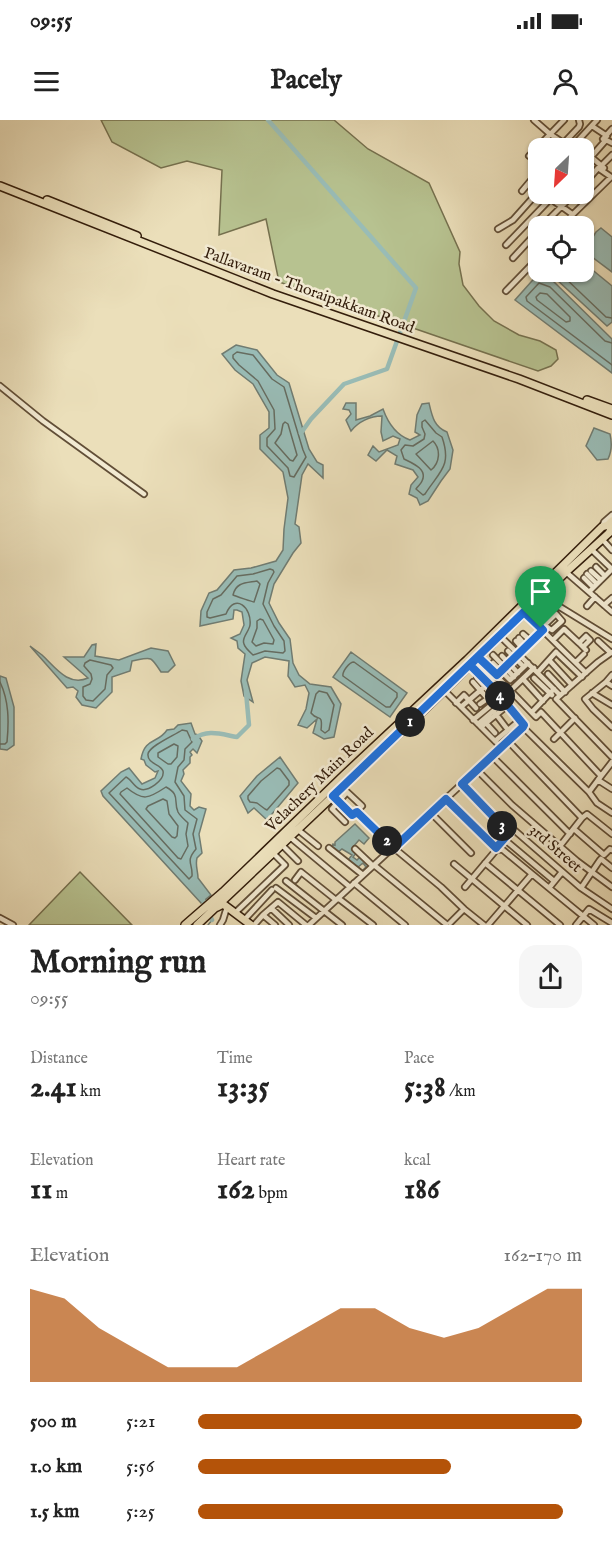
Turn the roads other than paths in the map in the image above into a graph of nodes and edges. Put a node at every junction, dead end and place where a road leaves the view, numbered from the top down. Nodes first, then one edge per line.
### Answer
1 (534, 120) edge
2 (564, 120) edge
3 (579, 120) edge
4 (597, 120) edge
5 (594, 127) junction
6 (612, 129) edge
7 (550, 134) junction
8 (606, 135) junction
9 (546, 138) edge
10 (556, 138) edge
11 (569, 138) edge
12 (582, 138) edge
13 (612, 141) edge
14 (594, 148) edge
15 (612, 155) edge
16 (594, 164) edge
17 (599, 167) junction
18 (594, 173) edge
19 (612, 176) edge
20 (0, 181) edge
21 (528, 184) edge
22 (0, 186) edge
23 (522, 191) dead end
24 (528, 203) edge
25 (546, 204) edge
26 (557, 204) edge
27 (564, 204) edge
28 (561, 207) junction
29 (572, 214) joint
30 (552, 216) edge
31 (515, 218) junction
32 (101, 224) junction
33 (525, 226) junction
34 (498, 229) dead end
35 (528, 242) edge
36 (506, 245) dead end
37 (513, 258) dead end
38 (528, 268) edge
39 (506, 291) dead end
40 (0, 386) edge
41 (570, 396) junction
42 (612, 410) edge
43 (612, 415) edge
44 (144, 494) dead end
45 (612, 515) edge
46 (612, 520) edge
47 (602, 527) junction
48 (611, 531) edge
49 (602, 539) junction
50 (591, 549) junction
51 (612, 550) edge
52 (572, 562) junction
53 (612, 569) edge
54 (566, 572) junction
55 (599, 582) junction
56 (589, 592) junction
57 (542, 596) junction
58 (595, 597) junction
59 (612, 598) edge
60 (587, 606) dead end
61 (604, 606) junction
62 (524, 612) junction
63 (612, 612) edge
64 (556, 614) junction
65 (544, 626) junction
66 (500, 636) junction
67 (612, 639) edge
68 (553, 640) junction
69 (598, 641) dead end
70 (526, 646) junction
71 (561, 647) junction
72 (508, 651) dead end
73 (556, 652) junction
74 (612, 653) edge
75 (494, 655) dead end
76 (502, 656) dead end
77 (606, 656) junction
78 (478, 657) junction
79 (549, 660) junction
80 (612, 660) edge
81 (576, 662) junction
82 (493, 663) dead end
83 (509, 663) junction
84 (528, 663) junction
85 (568, 664) junction
86 (470, 665) junction
87 (524, 668) junction
88 (536, 670) junction
89 (501, 672) junction
90 (560, 672) junction
91 (518, 673) junction
92 (586, 673) junction
93 (548, 674) dead end
94 (612, 675) edge
95 (582, 677) junction
96 (534, 678) dead end
97 (523, 679) junction
98 (475, 680) dead end
99 (606, 682) junction
100 (572, 685) junction
101 (612, 686) edge
102 (484, 687) junction
103 (444, 690) junction
104 (511, 690) junction
105 (552, 691) junction
106 (592, 693) junction
107 (492, 695) junction
108 (560, 697) junction
109 (469, 700) junction
110 (505, 701) junction
111 (543, 701) junction
112 (456, 703) junction
113 (612, 705) edge
114 (489, 706) junction
115 (461, 707) junction
116 (532, 712) junction
117 (495, 713) junction
118 (575, 718) junction
119 (520, 720) junction
120 (484, 721) junction
121 (477, 724) junction
122 (504, 725) junction
123 (523, 727) junction
124 (612, 727) edge
125 (508, 730) junction
126 (560, 733) junction
127 (494, 737) junction
128 (508, 741) junction
129 (501, 747) junction
130 (545, 748) junction
131 (492, 756) junction
132 (612, 756) edge
133 (612, 762) edge
134 (477, 770) junction
135 (352, 772) junction
136 (600, 778) junction
137 (462, 784) junction
138 (612, 789) edge
139 (589, 792) junction
140 (336, 798) junction
141 (446, 799) junction
142 (357, 812) junction
143 (431, 813) junction
144 (612, 813) edge
145 (582, 818) junction
146 (345, 822) dead end
147 (297, 829) junction
148 (574, 829) junction
149 (509, 833) junction
150 (570, 834) junction
151 (612, 834) edge
152 (289, 837) junction
153 (504, 840) junction
154 (281, 844) junction
155 (318, 846) dead end
156 (560, 846) junction
157 (329, 848) dead end
158 (394, 848) junction
159 (355, 849) dead end
160 (497, 849) junction
161 (611, 849) edge
162 (273, 853) junction
163 (471, 854) dead end
164 (602, 858) junction
165 (298, 861) dead end
166 (485, 862) junction
167 (454, 864) dead end
168 (285, 865) junction
169 (373, 866) junction
170 (612, 868) edge
171 (290, 870) dead end
172 (562, 872) junction
173 (591, 873) junction
174 (532, 874) junction
175 (363, 875) junction
176 (472, 878) junction
177 (295, 880) dead end
178 (286, 881) dead end
179 (554, 881) junction
180 (352, 885) junction
181 (465, 886) dead end
182 (612, 887) edge
183 (549, 888) junction
184 (581, 888) junction
185 (518, 891) junction
186 (337, 899) junction
187 (219, 902) junction
188 (504, 906) junction
189 (227, 907) junction
190 (271, 908) junction
191 (464, 909) junction
192 (612, 909) edge
193 (237, 911) junction
194 (324, 911) junction
195 (206, 912) junction
196 (263, 915) junction
197 (583, 916) junction
198 (0, 918) edge
199 (246, 918) junction
200 (312, 923) edge
201 (612, 923) edge
202 (449, 924) edge
203 (13, 925) edge
204 (185, 925) edge
205 (196, 925) edge
206 (220, 925) edge
207 (254, 925) edge
208 (274, 925) edge
209 (289, 925) edge
210 (342, 925) edge
211 (373, 925) edge
212 (405, 925) edge
213 (486, 925) edge
214 (527, 925) edge
215 (560, 925) edge
216 (576, 925) edge
217 (594, 925) edge

1 - 7 street
2 - 7 street
3 - 11 street
4 - 5 street
5 - 8 street
5 - 12 street
6 - 8 street
7 - 9 street
7 - 10 street
8 - 13 street
8 - 14 street
13 - 17 street
15 - 17 street
16 - 17 street
17 - 18 street
17 - 19 street
19 - 29 street
20 - 32 main road, Pallavaram - Thoraipakkam Road
21 - 23 street
22 - 32 main road, Pallavaram - Thoraipakkam Road
24 - 31 street
25 - 33 street
26 - 28 street
27 - 28 street
28 - 29 street
28 - 30 street
31 - 33 street
31 - 34 street
32 - 41 main road, Pallavaram - Thoraipakkam Road
33 - 36 street
35 - 37 street
38 - 39 street
40 - 44 street
41 - 42 main road, Pallavaram - Thoraipakkam Road
41 - 43 main road, Pallavaram - Thoraipakkam Road
45 - 47 street
46 - 47 main road, Velachery Main Road
47 - 52 main road, Velachery Main Road
48 - 49 main road, Velachery Main Road
49 - 50 main road, Velachery Main Road
49 - 51 street
50 - 52 main road, Velachery Main Road
50 - 53 street
52 - 54 main road, Velachery Main Road
52 - 135 main road, Velachery Main Road
53 - 55 street
54 - 56 street
54 - 57 main road, Velachery Main Road
55 - 55 street
55 - 56 street
56 - 58 street
57 - 62 main road, Velachery Main Road
57 - 67 street
58 - 60 street
58 - 61 street
59 - 61 street
61 - 63 street
62 - 65 street
62 - 66 main road, Velachery Main Road
64 - 65 street
64 - 65 street
64 - 65 street
65 - 68 street
65 - 70 street
66 - 70 street
66 - 78 main road, Velachery Main Road
68 - 71 street
68 - 81 street
69 - 74 street
70 - 70 street
70 - 72 street
70 - 83 street
70 - 84 street
70 - 87 street
71 - 73 street
71 - 81 street
73 - 79 street
73 - 85 street
74 - 77 street
75 - 89 street
76 - 83 street
77 - 80 street
77 - 92 street
78 - 86 main road, Velachery Main Road
78 - 89 street
79 - 88 street
79 - 90 street
81 - 92 street
82 - 89 street
83 - 89 street
83 - 91 street
84 - 87 street
84 - 88 street
85 - 90 street
85 - 95 street
86 - 102 street
86 - 103 main road, Velachery Main Road
87 - 91 street
88 - 97 street
88 - 105 street
89 - 91 street
89 - 104 street
90 - 100 street
92 - 95 street
93 - 108 street
94 - 99 street
95 - 100 street
96 - 105 street
97 - 104 street
97 - 111 street
98 - 102 street
99 - 101 street
99 - 106 street
100 - 108 street
102 - 107 street
102 - 107 street
102 - 109 street
103 - 112 street
103 - 135 main road, Velachery Main Road
104 - 116 street
105 - 108 street
105 - 111 street
106 - 113 street
106 - 124 street
107 - 109 street
107 - 110 street
108 - 118 street
109 - 112 street
109 - 115 street
110 - 114 street
110 - 117 street
110 - 119 street
111 - 116 street
112 - 115 street
114 - 117 street
114 - 121 street
115 - 121 street
116 - 126 street
117 - 120 street
117 - 122 street
118 - 126 street
118 - 132 street
119 - 123 street
119 - 125 street
120 - 121 street
120 - 127 street
121 - 127 street
122 - 125 street
122 - 127 street
123 - 128 street
123 - 130 street
125 - 127 street
126 - 130 street
126 - 136 street
127 - 129 street
128 - 129 street
128 - 145 street
129 - 131 street
130 - 139 street
131 - 134 street
131 - 150 street
133 - 136 street
134 - 137 street
134 - 156 street
135 - 140 main road, Velachery Main Road
135 - 187 main road, Velachery Main Road
136 - 138 street
136 - 139 street
137 - 141 street
137 - 149 street, 3rd Street
139 - 144 street
140 - 142 street
140 - 142 street
140 - 146 street
140 - 147 main road, Velachery Main Road
141 - 143 street
141 - 160 street
142 - 158 street
143 - 158 street
143 - 163 street
145 - 148 street
145 - 151 street
147 - 152 main road, Velachery Main Road
147 - 155 street
148 - 150 street
148 - 164 street
149 - 153 street
149 - 172 street, 3rd Street
150 - 156 street
152 - 154 main road, Velachery Main Road
152 - 180 street
153 - 160 street
153 - 179 street
154 - 162 main road, Velachery Main Road
154 - 165 street
156 - 173 street
157 - 175 street
158 - 169 street
158 - 191 street
159 - 169 street
160 - 166 street
160 - 174 street
161 - 164 street
162 - 168 street
162 - 187 main road, Velachery Main Road
164 - 170 street
164 - 173 street
166 - 176 street
166 - 185 street
167 - 176 street
168 - 171 street
168 - 193 street
169 - 175 street
169 - 202 street
172 - 179 street
172 - 184 street, 3rd Street
173 - 182 street
173 - 184 street
174 - 183 street
174 - 185 street
175 - 180 street
176 - 181 street
176 - 188 street
177 - 186 street
178 - 194 street
179 - 183 street
180 - 186 street
180 - 212 street
183 - 197 street
184 - 192 street, 3rd Street
185 - 188 street
185 - 215 street
186 - 194 street
186 - 211 street
187 - 189 main road
187 - 193 main road
187 - 195 main road, Velachery Main Road
188 - 213 street
188 - 214 street
189 - 206 street
189 - 207 main road
190 - 196 street
190 - 200 street
190 - 209 street
191 - 202 street
191 - 213 street
193 - 199 main road
194 - 200 street
194 - 210 street
195 - 204 main road, Velachery Main Road
195 - 205 main road, Velachery Main Road
196 - 207 street
196 - 208 street
197 - 201 street
197 - 216 street
197 - 217 street
198 - 203 street
199 - 200 street
199 - 207 main road

